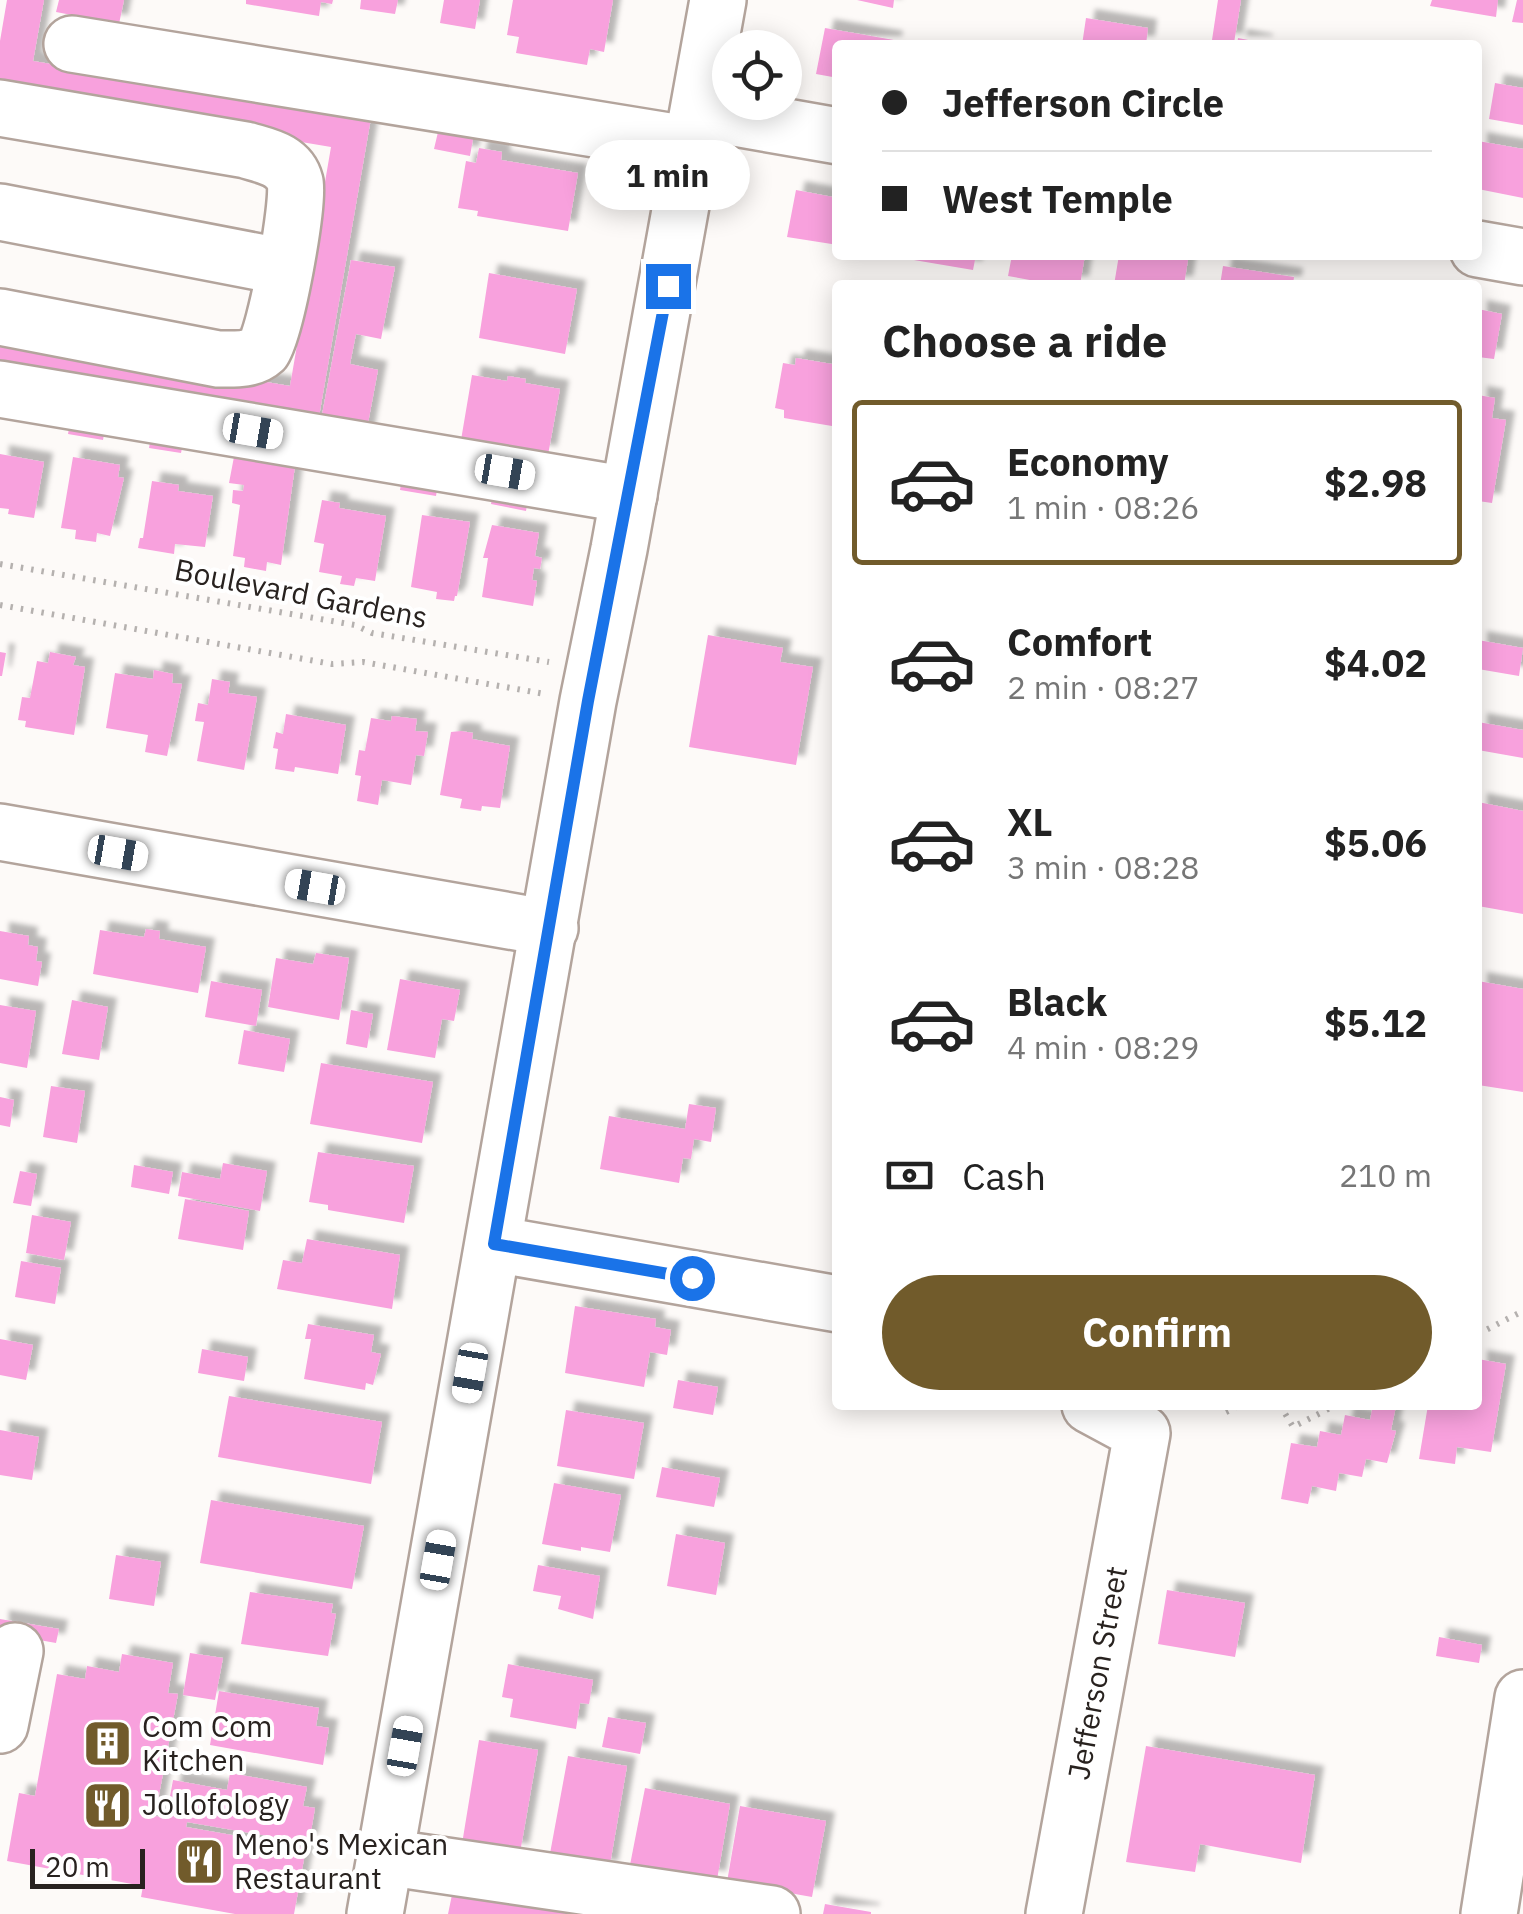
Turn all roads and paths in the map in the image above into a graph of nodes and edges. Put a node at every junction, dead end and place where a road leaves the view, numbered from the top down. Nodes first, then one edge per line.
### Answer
1 (718, 0) edge
2 (72, 44) dead end
3 (0, 108) edge
4 (696, 129) junction
5 (832, 136) edge
6 (0, 212) edge
7 (1482, 250) edge
8 (1523, 257) edge
9 (284, 267) junction
10 (0, 317) edge
11 (0, 389) edge
12 (629, 495) junction
13 (0, 564) edge
14 (0, 605) edge
15 (591, 686) junction
16 (0, 832) edge
17 (550, 928) junction
18 (494, 1244) junction
19 (832, 1303) edge
20 (1523, 1311) edge
21 (1482, 1332) edge
22 (1099, 1410) edge
23 (1230, 1410) edge
24 (1283, 1410) edge
25 (1326, 1410) edge
26 (1226, 1412) dead end
27 (15, 1651) dead end
28 (1523, 1698) edge
29 (0, 1725) edge
30 (385, 1857) junction
31 (375, 1914) edge
32 (772, 1914) edge
33 (1054, 1914) edge
34 (1489, 1914) edge

1 - 4 street
2 - 4 street
3 - 9 street
4 - 5 street
4 - 12 street
6 - 9 street
7 - 8 street
9 - 10 street
11 - 12 street
12 - 15 street
13 - 15 path, Boulevard Gardens
14 - 15 path, Boulevard Gardens
15 - 17 street
16 - 17 street
17 - 18 street
18 - 19 street
18 - 30 street
20 - 21 path
22 - 33 street, Jefferson Street
23 - 26 path
24 - 25 path
27 - 29 street
28 - 34 street
30 - 31 street
30 - 32 street

